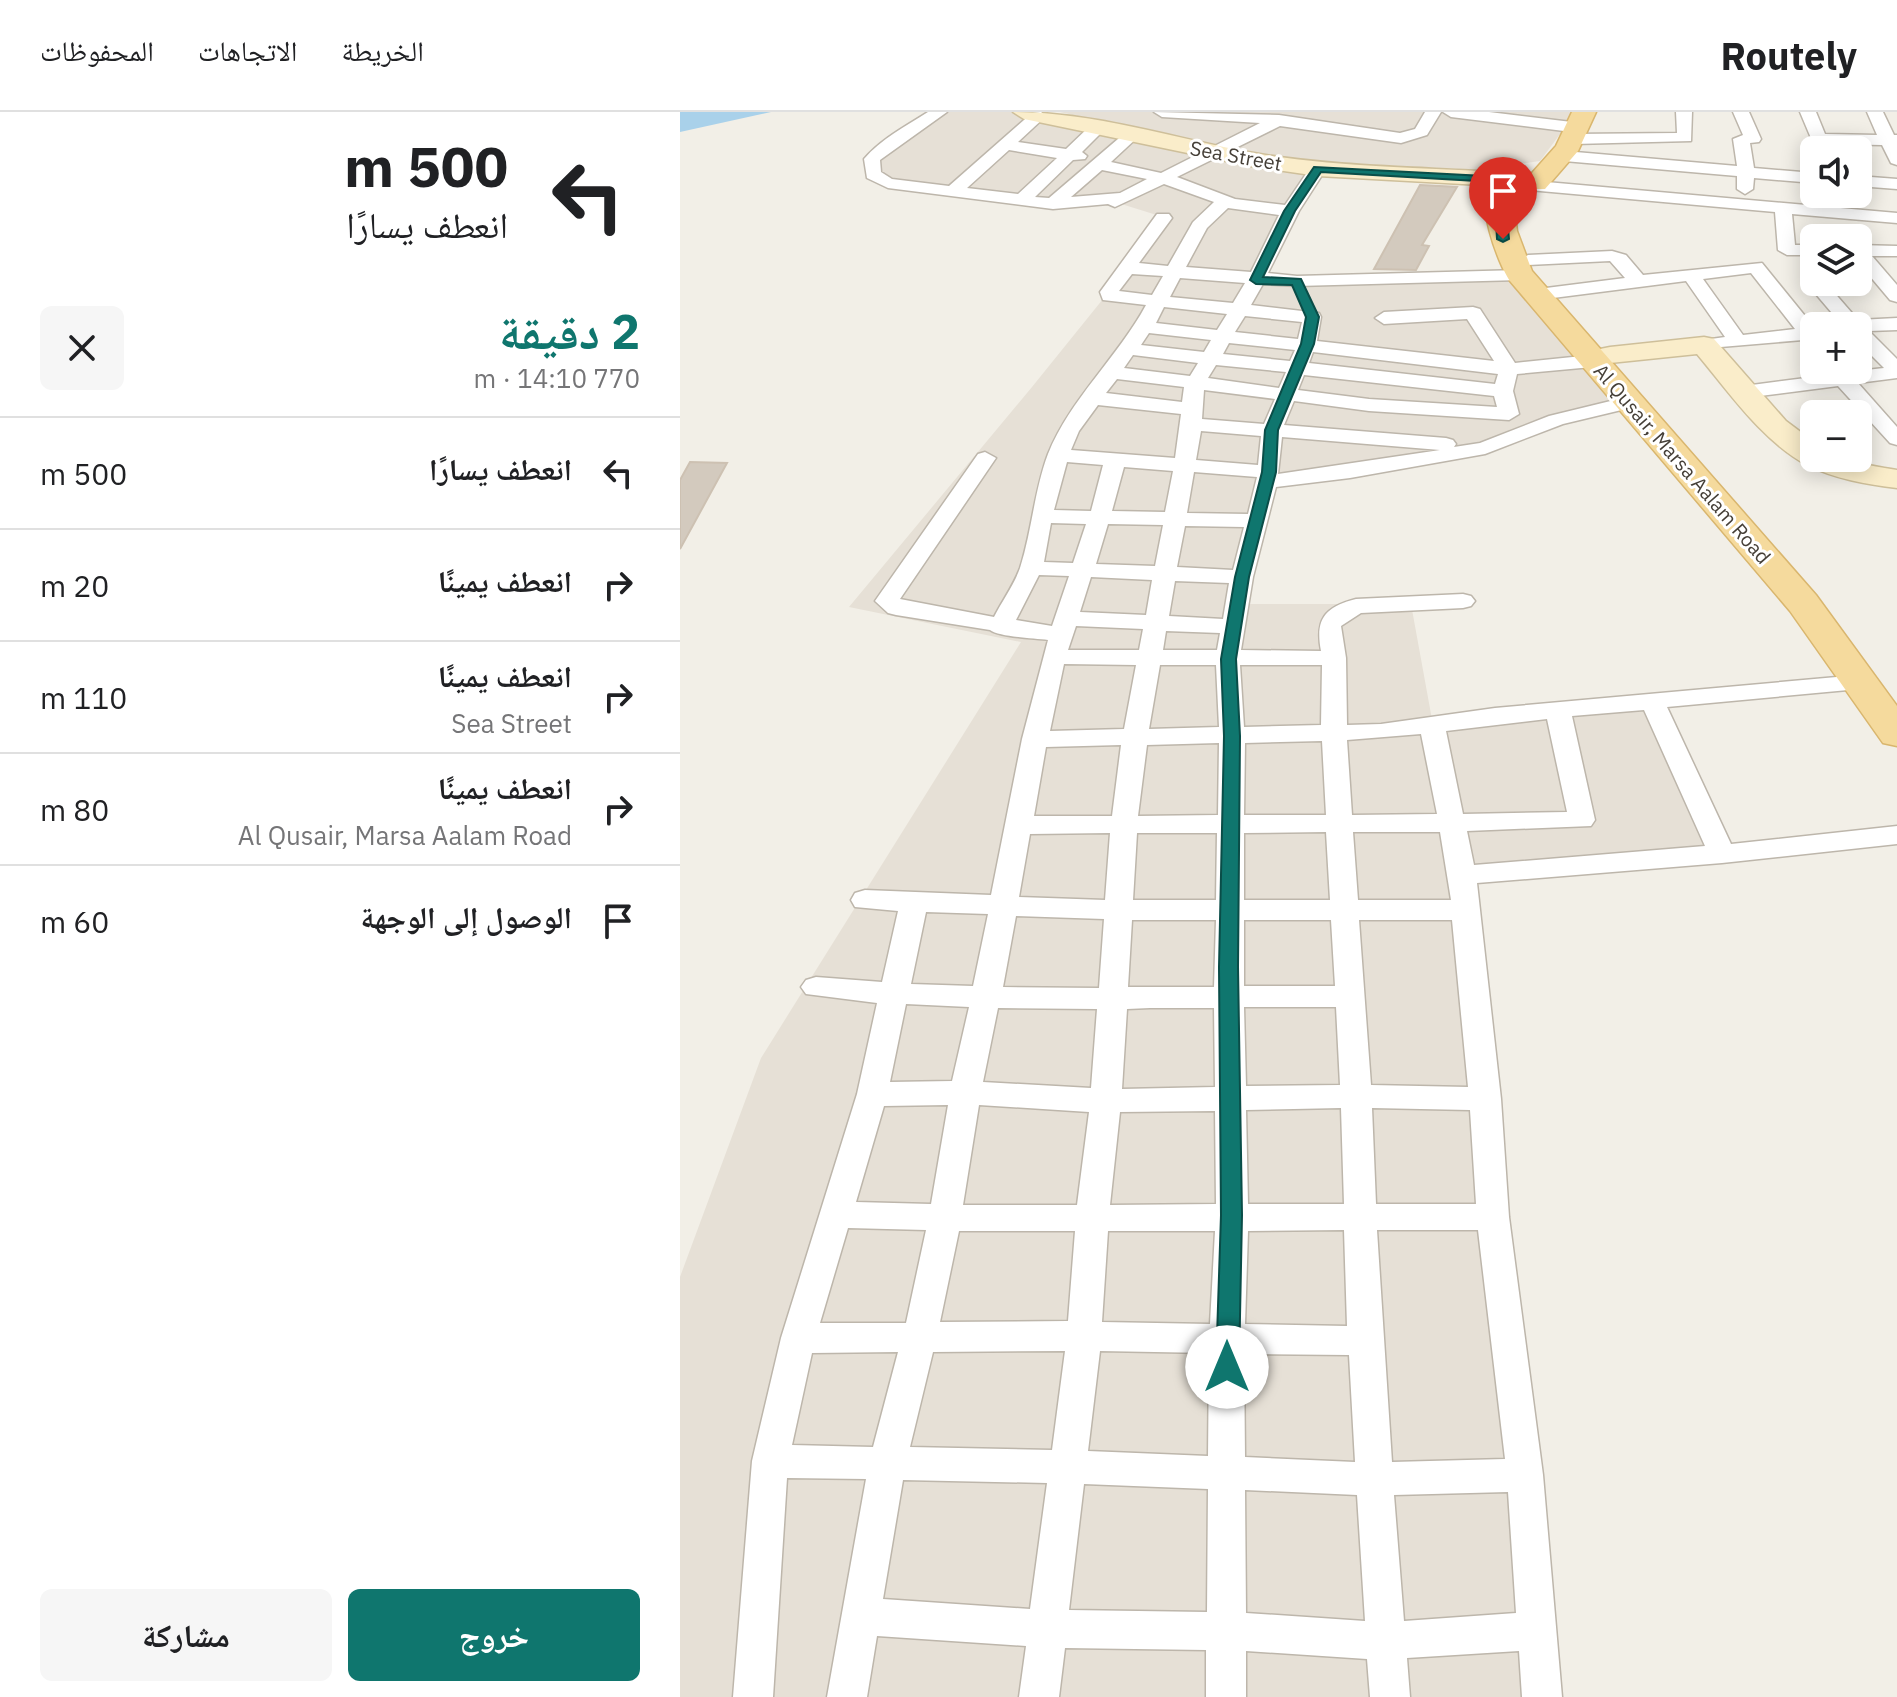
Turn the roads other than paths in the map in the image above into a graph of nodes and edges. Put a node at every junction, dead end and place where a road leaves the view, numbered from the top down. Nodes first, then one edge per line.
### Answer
1 (939, 112) edge
2 (1133, 112) edge
3 (1162, 112) edge
4 (1294, 112) edge
5 (1433, 112) edge
6 (1451, 112) edge
7 (1684, 112) edge
8 (1741, 112) edge
9 (1808, 112) edge
10 (1875, 112) edge
11 (1198, 113) edge
12 (1477, 113) edge
13 (1041, 114) edge
14 (1524, 116) edge
15 (1270, 117) edge
16 (1115, 133) junction
17 (1576, 134) edge
18 (1818, 136) edge
19 (1676, 138) junction
20 (1892, 140) edge
21 (1872, 141) edge
22 (1005, 145) junction
23 (1184, 147) junction
24 (1212, 153) junction
25 (1068, 155) junction
26 (1897, 160) edge
27 (1101, 162) junction
28 (1672, 166) junction
29 (1318, 169) junction
30 (1746, 172) junction
31 (1800, 177) edge
32 (1163, 178) junction
33 (1872, 182) edge
34 (1518, 184) junction
35 (1897, 184) edge
36 (952, 192) junction
37 (1122, 198) junction
38 (1664, 198) junction
39 (1021, 201) junction
40 (1225, 203) junction
41 (1053, 204) junction
42 (1744, 206) junction
43 (1840, 208) edge
44 (1783, 210) junction
45 (1290, 211) junction
46 (1163, 218) junction
47 (1897, 218) edge
48 (1842, 220) junction
49 (1202, 222) junction
50 (1787, 250) junction
51 (1800, 250) edge
52 (1872, 250) edge
53 (1897, 251) edge
54 (1800, 264) edge
55 (1872, 267) edge
56 (1127, 268) junction
57 (1524, 268) junction
58 (1175, 273) junction
59 (1691, 275) junction
60 (1256, 280) junction
61 (1297, 281) junction
62 (1639, 283) junction
63 (1553, 292) junction
64 (1828, 296) edge
65 (1897, 296) edge
66 (1377, 299) junction
67 (1159, 302) junction
68 (1239, 309) junction
69 (1842, 312) edge
70 (1312, 317) junction
71 (1800, 321) edge
72 (1897, 324) edge
73 (1872, 326) edge
74 (1144, 327) junction
75 (1223, 335) junction
76 (1800, 337) edge
77 (1738, 342) junction
78 (1307, 344) junction
79 (1704, 345) junction
80 (1872, 345) edge
81 (1129, 349) junction
82 (1388, 355) junction
83 (1601, 358) junction
84 (1209, 360) junction
85 (1297, 369) junction
86 (1509, 369) junction
87 (1897, 371) edge
88 (1111, 372) junction
89 (1872, 372) edge
90 (1381, 379) junction
91 (1800, 381) edge
92 (1195, 384) junction
93 (1847, 384) edge
94 (1503, 391) junction
95 (1744, 392) junction
96 (1285, 395) junction
97 (1094, 398) junction
98 (1627, 403) junction
99 (1369, 405) junction
100 (1191, 417) junction
101 (1513, 424) junction
102 (1272, 430) junction
103 (1363, 437) junction
104 (1897, 439) edge
105 (1800, 445) edge
106 (1485, 448) junction
107 (1058, 455) junction
108 (985, 458) dead end
109 (1114, 459) junction
110 (1182, 465) junction
111 (1350, 472) junction
112 (1853, 472) edge
113 (1268, 477) junction
114 (1897, 479) edge
115 (1041, 516) junction
116 (1099, 519) junction
117 (1174, 520) junction
118 (1256, 521) junction
119 (1031, 568) junction
120 (1082, 570) junction
121 (1164, 574) junction
122 (1242, 577) junction
123 (1463, 601) dead end
124 (1154, 622) junction
125 (1232, 627) junction
126 (1000, 628) junction
127 (1061, 637) junction
128 (1334, 658) junction
129 (1147, 659) junction
130 (1228, 659) junction
131 (1881, 691) edge
132 (1653, 703) junction
133 (1558, 712) junction
134 (1432, 725) junction
135 (1897, 734) edge
136 (1334, 735) junction
137 (1232, 736) junction
138 (1135, 738) junction
139 (1035, 739) junction
140 (1582, 820) junction
141 (1229, 822) junction
142 (1453, 823) junction
143 (1340, 824) junction
144 (1017, 825) junction
145 (1124, 825) junction
146 (1897, 835) edge
147 (1722, 854) junction
148 (1596, 865) junction
149 (1462, 875) junction
150 (865, 900) dead end
151 (914, 903) junction
152 (1004, 906) junction
153 (1345, 909) junction
154 (1118, 910) junction
155 (1229, 910) junction
156 (1465, 910) junction
157 (816, 987) dead end
158 (896, 995) junction
159 (1229, 996) junction
160 (1351, 996) junction
161 (986, 997) junction
162 (1114, 998) junction
163 (965, 1093) junction
164 (872, 1094) junction
165 (1356, 1096) junction
166 (1231, 1098) junction
167 (1485, 1099) junction
168 (1106, 1101) junction
169 (836, 1214) junction
170 (1232, 1215) junction
171 (1359, 1216) junction
172 (1092, 1217) junction
173 (1493, 1217) junction
174 (945, 1218) junction
175 (920, 1336) junction
176 (1084, 1336) junction
177 (798, 1338) junction
178 (1227, 1340) junction
179 (1365, 1341) junction
180 (770, 1461) junction
181 (887, 1465) junction
182 (1069, 1467) junction
183 (1228, 1474) junction
184 (1525, 1475) junction
185 (1375, 1479) junction
186 (861, 1616) junction
187 (1049, 1629) junction
188 (1228, 1631) junction
189 (1536, 1631) junction
190 (1385, 1641) junction
191 (753, 1697) edge
192 (847, 1697) edge
193 (1039, 1697) edge
194 (1226, 1697) edge
195 (1390, 1697) edge
196 (1542, 1697) edge

1 - 36 street
2 - 16 street
3 - 11 street
4 - 15 street
5 - 15 street
6 - 12 street
7 - 19 street
8 - 30 street
9 - 18 street
10 - 20 street
11 - 15 street
11 - 23 street
12 - 14 street
13 - 16 street, Sea Street
13 - 22 street
14 - 17 street
15 - 24 street
16 - 23 street, Sea Street
16 - 25 street
16 - 27 street
17 - 19 street
17 - 28 street
17 - 34 main road
19 - 28 street
20 - 21 street
20 - 26 street
22 - 25 street
22 - 36 street
23 - 24 street, Sea Street
24 - 29 street, Sea Street
24 - 32 street
25 - 27 street
25 - 39 street
27 - 32 street
27 - 41 street
28 - 30 street
28 - 38 street
29 - 34 street, Sea Street
29 - 45 street
30 - 31 street
30 - 42 street
32 - 37 street
32 - 40 street
33 - 35 street
34 - 38 street
34 - 57 main road, Al Qusair, Marsa Aalam Road
36 - 39 street
37 - 41 street
37 - 46 street
38 - 42 street
39 - 41 street
40 - 45 street
40 - 49 street
42 - 44 street
43 - 48 street
44 - 48 street
44 - 50 street
45 - 60 street
46 - 49 street
46 - 56 street
47 - 48 street
49 - 58 street
50 - 51 street
50 - 54 street
52 - 53 street
55 - 65 street
56 - 58 street
56 - 67 street
57 - 62 street
57 - 63 main road, Al Qusair, Marsa Aalam Road
57 - 66 street
57 - 83 main road, Al Qusair, Marsa Aalam Road
58 - 60 street
58 - 67 street
59 - 62 street
59 - 71 street
59 - 77 street
60 - 61 street
60 - 68 street
61 - 66 street
61 - 70 street
62 - 63 street
63 - 83 main road, Al Qusair, Marsa Aalam Road
64 - 69 street
66 - 82 street
66 - 86 street
67 - 68 street
67 - 74 street
68 - 70 street
68 - 75 street
70 - 78 street
72 - 73 street
74 - 75 street
74 - 81 street
75 - 78 street
75 - 84 street
76 - 77 street
77 - 79 street
78 - 82 street
78 - 85 street
79 - 83 street
79 - 95 street
80 - 87 street
81 - 84 street
81 - 88 street
82 - 86 street
82 - 90 street
83 - 86 street
83 - 98 main road, Al Qusair, Marsa Aalam Road
83 - 131 main road, Al Qusair, Marsa Aalam Road
84 - 85 street
84 - 92 street
85 - 90 street
85 - 96 street
86 - 94 street
87 - 89 street
88 - 92 street
88 - 97 street
90 - 94 street
90 - 99 street
91 - 95 street
92 - 96 street
92 - 100 street
93 - 104 street
94 - 101 street
95 - 105 street
96 - 99 street
96 - 102 street
97 - 100 street
97 - 107 street
98 - 101 street
98 - 131 main road, Al Qusair, Marsa Aalam Road
99 - 101 street
99 - 103 street
100 - 102 street
100 - 110 street
101 - 106 street
102 - 103 street
102 - 113 street
103 - 106 street
103 - 111 street
106 - 111 street
107 - 109 street
107 - 115 street
108 - 126 street
109 - 110 street
109 - 116 street
110 - 113 street
110 - 117 street
111 - 113 street
112 - 114 street
113 - 118 street
115 - 116 street
115 - 119 street
116 - 117 street
116 - 120 street
117 - 118 street
117 - 121 street
118 - 122 street
119 - 120 street
119 - 126 street
120 - 121 street
120 - 127 street
121 - 122 street
121 - 124 street
122 - 125 street
123 - 128 street
124 - 125 street
124 - 127 street
124 - 129 street
125 - 130 street
126 - 127 street
127 - 129 street
127 - 139 street
128 - 130 street
128 - 136 street
129 - 130 street
129 - 138 street
130 - 137 street
131 - 132 street
131 - 135 main road, Al Qusair, Marsa Aalam Road
132 - 133 street
132 - 147 street
133 - 134 street
133 - 140 street
134 - 136 street
134 - 142 street
136 - 137 street
136 - 143 street
137 - 138 street
137 - 141 street
138 - 139 street
138 - 145 street
139 - 144 street
140 - 142 street
140 - 148 street
141 - 143 street
141 - 145 street
141 - 155 street
142 - 143 street
142 - 149 street
143 - 153 street
144 - 145 street
144 - 152 street
145 - 154 street
146 - 147 street
147 - 148 street
148 - 149 street
149 - 156 street
150 - 151 street
151 - 152 street
151 - 158 street
152 - 154 street
152 - 161 street
153 - 155 street
153 - 156 street
153 - 160 street
154 - 155 street
154 - 162 street
155 - 159 street
156 - 167 street
157 - 158 street
158 - 161 street
158 - 164 street
159 - 160 street
159 - 162 street
159 - 166 street
160 - 165 street
161 - 162 street
161 - 163 street
162 - 168 street
163 - 164 street
163 - 168 street
163 - 174 street
164 - 169 street
165 - 166 street
165 - 167 street
165 - 171 street
166 - 168 street
166 - 170 street
167 - 173 street
168 - 172 street
169 - 174 street
169 - 177 street
170 - 171 street
170 - 172 street
170 - 178 street
171 - 173 street
171 - 179 street
172 - 174 street
172 - 176 street
173 - 184 street
174 - 175 street
175 - 176 street
175 - 177 street
175 - 181 street
176 - 178 street
176 - 182 street
177 - 180 street
178 - 179 street
178 - 183 street
179 - 185 street
180 - 181 street
180 - 191 street
181 - 182 street
181 - 186 street
182 - 183 street
182 - 187 street
183 - 185 street
183 - 188 street
184 - 185 street
184 - 189 street
185 - 190 street
186 - 187 street
186 - 192 street
187 - 188 street
187 - 193 street
188 - 190 street
188 - 194 street
189 - 190 street
189 - 196 street
190 - 195 street

